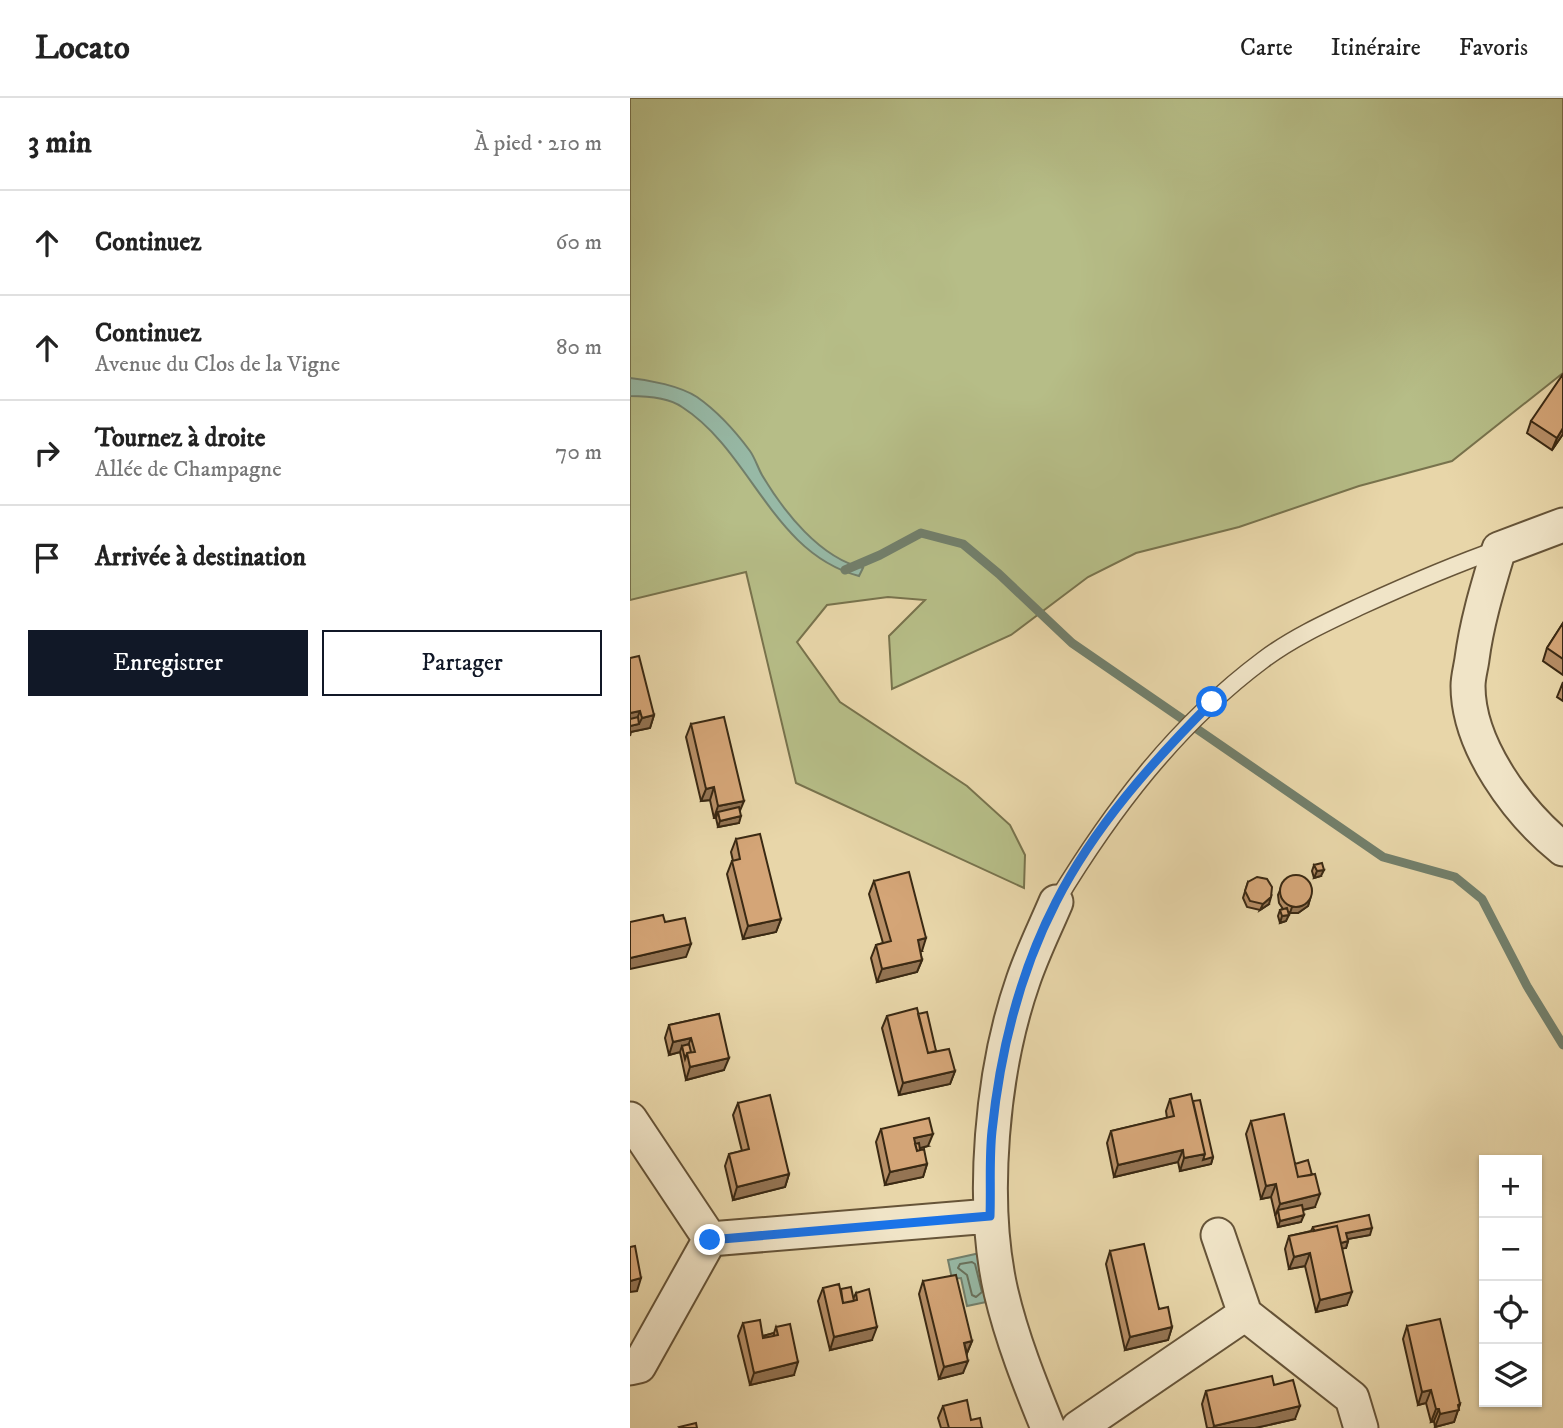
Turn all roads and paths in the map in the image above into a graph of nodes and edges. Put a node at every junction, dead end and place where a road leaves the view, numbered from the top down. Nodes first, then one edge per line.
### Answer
1 (1563, 525) edge
2 (1499, 549) junction
3 (1563, 849) edge
4 (1056, 902) joint
5 (630, 1119) edge
6 (990, 1216) junction
7 (1219, 1236) dead end
8 (710, 1240) junction
9 (1245, 1314) junction
10 (630, 1368) edge
11 (1048, 1428) edge
12 (1078, 1428) edge
13 (1361, 1428) edge

1 - 2 street
2 - 3 street
2 - 4 lane
4 - 6 street
5 - 8 street
6 - 8 street
6 - 11 street
7 - 9 street
8 - 10 street
9 - 12 street
9 - 13 street

